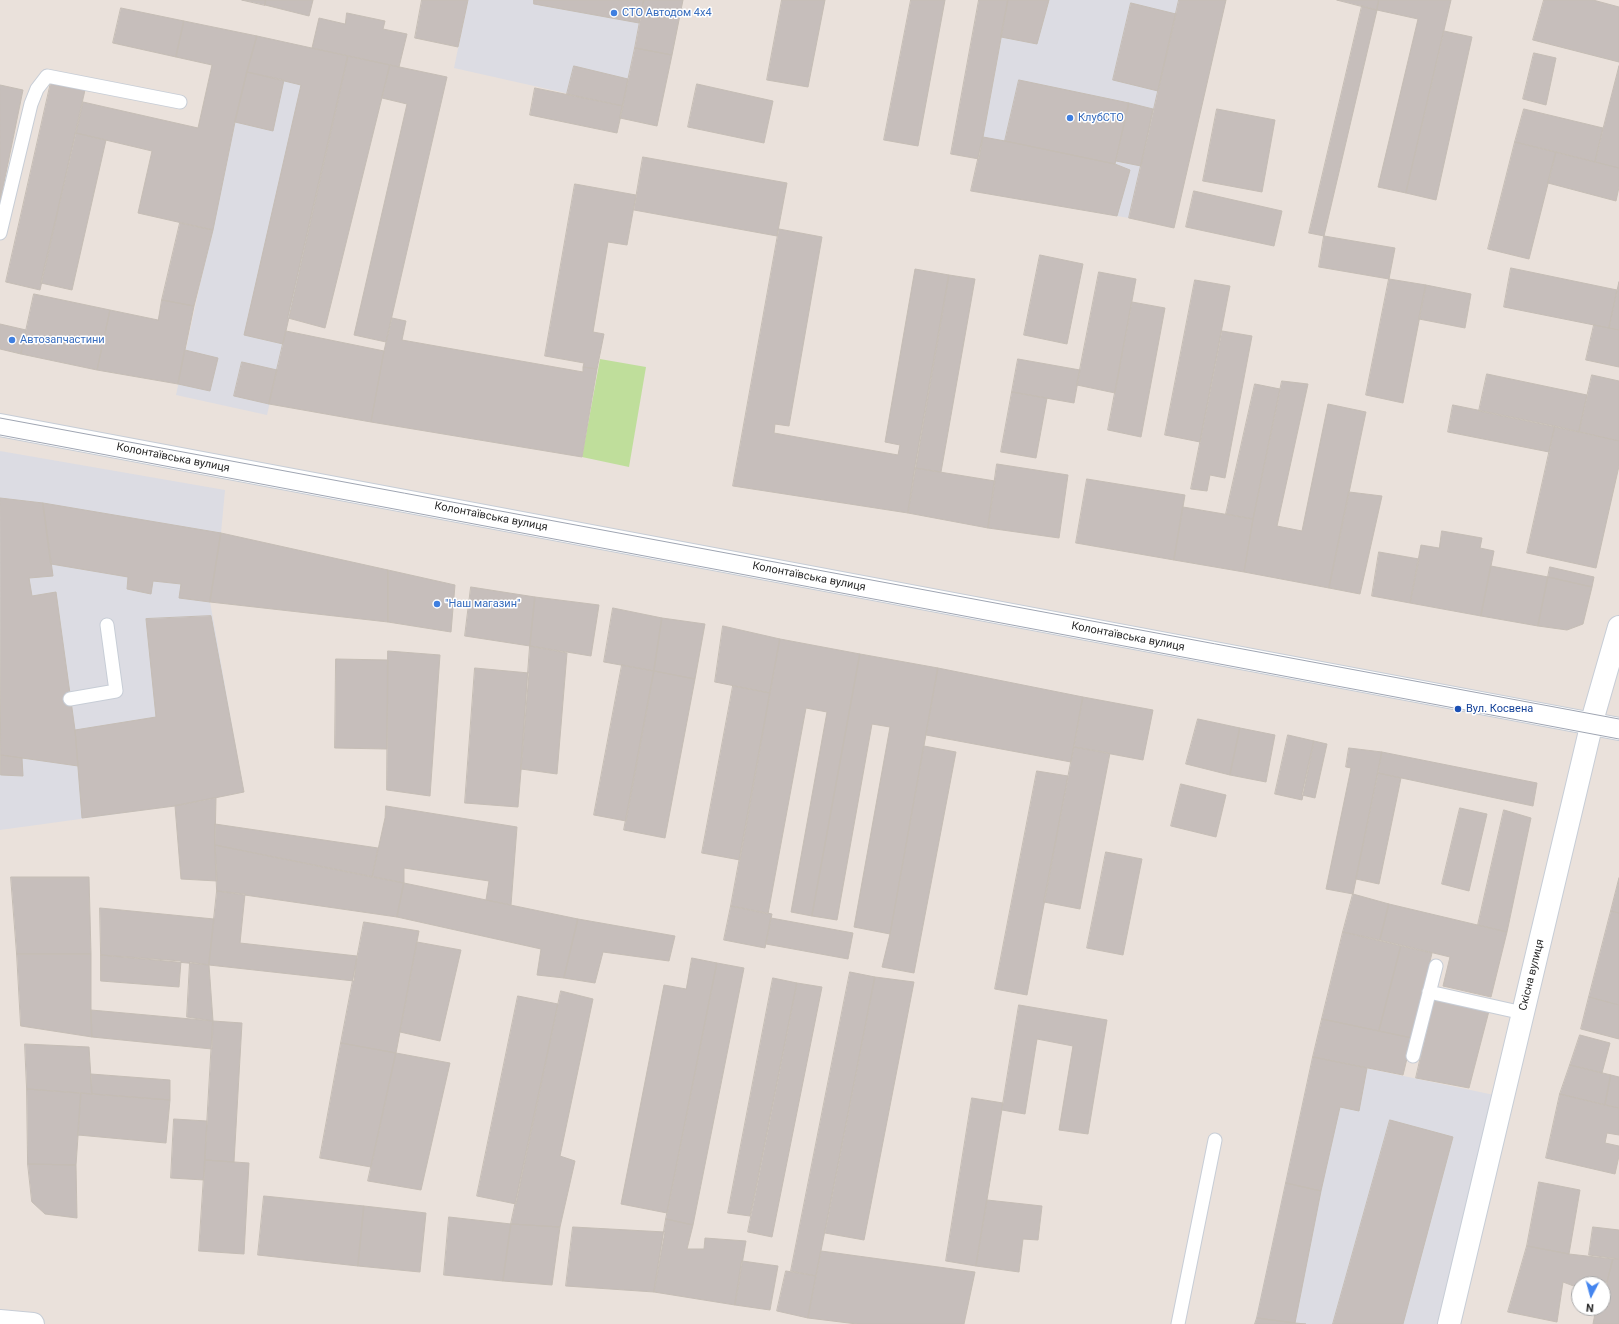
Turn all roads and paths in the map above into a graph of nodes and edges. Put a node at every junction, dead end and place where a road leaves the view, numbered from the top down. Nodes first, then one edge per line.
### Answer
1 (180, 102) dead end
2 (0, 233) edge
3 (0, 425) edge
4 (107, 625) dead end
5 (1619, 627) edge
6 (70, 699) dead end
7 (1593, 724) junction
8 (1619, 729) edge
9 (1436, 966) dead end
10 (1429, 992) junction
11 (1523, 1012) junction
12 (1414, 1056) dead end
13 (1215, 1140) dead end
14 (0, 1321) edge
15 (32, 1324) edge
16 (1178, 1324) edge
17 (1449, 1324) edge

1 - 2 lane
3 - 7 main road, Колонтаївська вулиця
4 - 6 lane
5 - 7 main road, Cкісна вулиця
7 - 8 main road, Колонтаївська вулиця
7 - 11 main road, Cкісна вулиця
9 - 10 lane
10 - 11 lane
10 - 12 lane
11 - 17 main road, Cкісна вулиця
13 - 16 lane
14 - 15 main road

